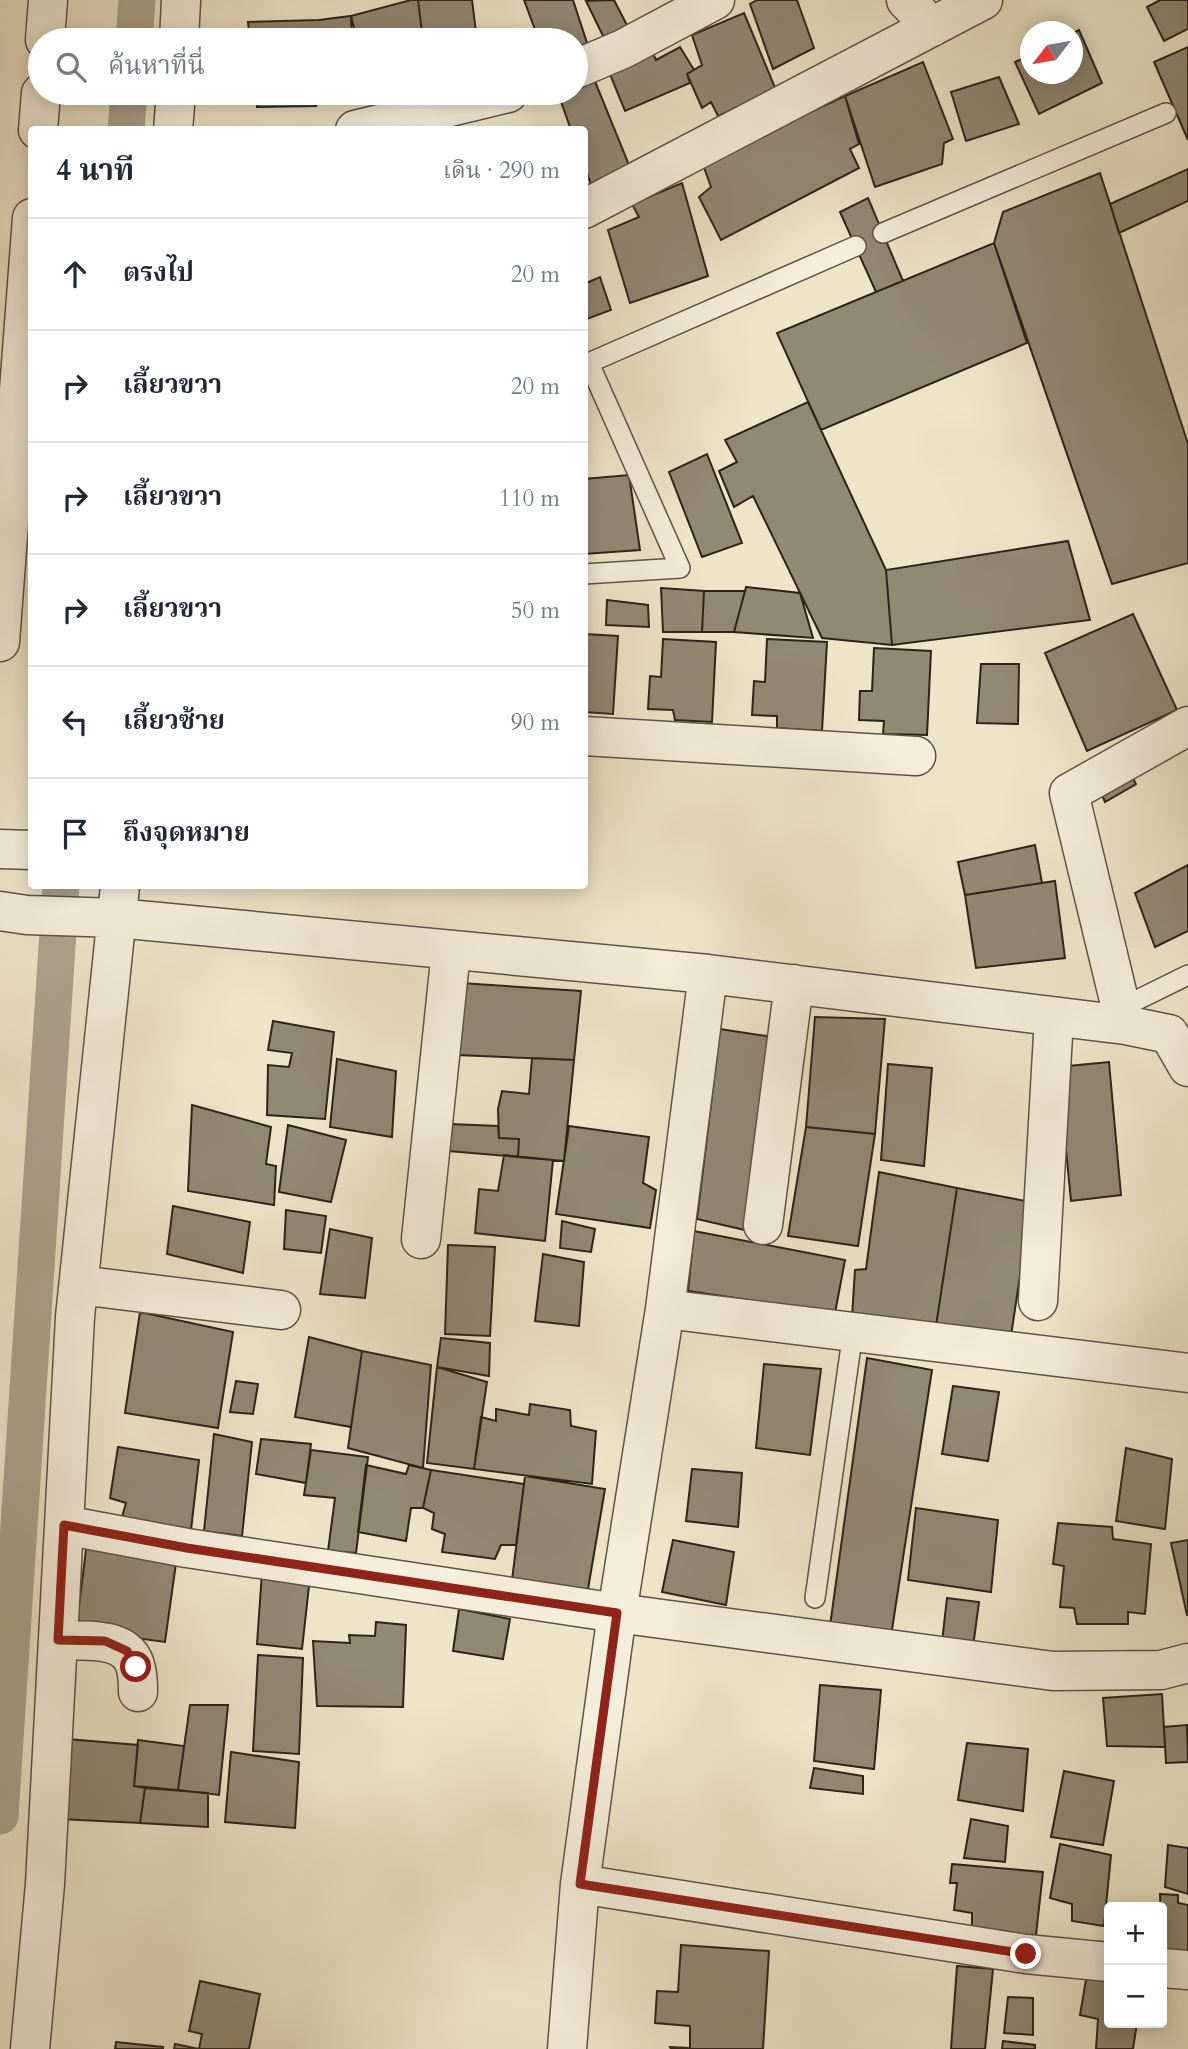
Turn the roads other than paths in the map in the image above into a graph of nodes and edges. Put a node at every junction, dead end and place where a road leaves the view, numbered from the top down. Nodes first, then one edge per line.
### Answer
1 (48, 0) edge
2 (181, 0) edge
3 (715, 0) edge
4 (983, 0) edge
5 (919, 13) edge
6 (46, 28) edge
7 (180, 28) edge
8 (588, 64) edge
9 (40, 105) edge
10 (175, 105) edge
11 (458, 105) edge
12 (1166, 113) dead end
13 (38, 126) edge
14 (173, 126) edge
15 (372, 126) edge
16 (588, 207) edge
17 (883, 233) dead end
18 (856, 246) dead end
19 (28, 271) edge
20 (588, 364) edge
21 (588, 366) edge
22 (588, 574) edge
23 (0, 642) edge
24 (1188, 726) edge
25 (588, 736) edge
26 (916, 756) dead end
27 (0, 849) edge
28 (28, 850) edge
29 (119, 902) edge
30 (0, 911) edge
31 (451, 951) junction
32 (708, 974) junction
33 (1188, 975) edge
34 (794, 984) junction
35 (1054, 1017) junction
36 (1123, 1017) junction
37 (1188, 1067) edge
38 (763, 1225) dead end
39 (421, 1240) dead end
40 (79, 1285) junction
41 (1038, 1301) dead end
42 (665, 1309) junction
43 (281, 1310) dead end
44 (853, 1332) junction
45 (1188, 1373) edge
46 (64, 1525) junction
47 (815, 1598) dead end
48 (617, 1613) junction
49 (58, 1640) junction
50 (1188, 1663) edge
51 (138, 1692) dead end
52 (580, 1884) junction
53 (1104, 1962) edge
54 (1167, 1968) edge
55 (1188, 1970) edge
56 (30, 2049) edge
57 (567, 2049) edge

1 - 6 street
2 - 7 street
3 - 8 street
4 - 5 street
5 - 16 street
9 - 13 street
10 - 14 street
11 - 15 street
12 - 17 lane
18 - 20 lane
19 - 23 street
21 - 22 lane
24 - 36 street
25 - 26 street
27 - 28 street
29 - 30 street
29 - 31 street
29 - 40 street
31 - 32 street
31 - 39 street
32 - 34 street
32 - 42 street
33 - 36 lane
34 - 35 street
34 - 38 street
35 - 36 street
35 - 41 street
36 - 37 street
40 - 43 street
40 - 46 street
42 - 44 street
42 - 48 street
44 - 45 street
44 - 47 lane
46 - 48 street
46 - 49 street
48 - 50 street
48 - 52 street
49 - 51 street
49 - 56 street
52 - 53 street
52 - 57 street
54 - 55 street

